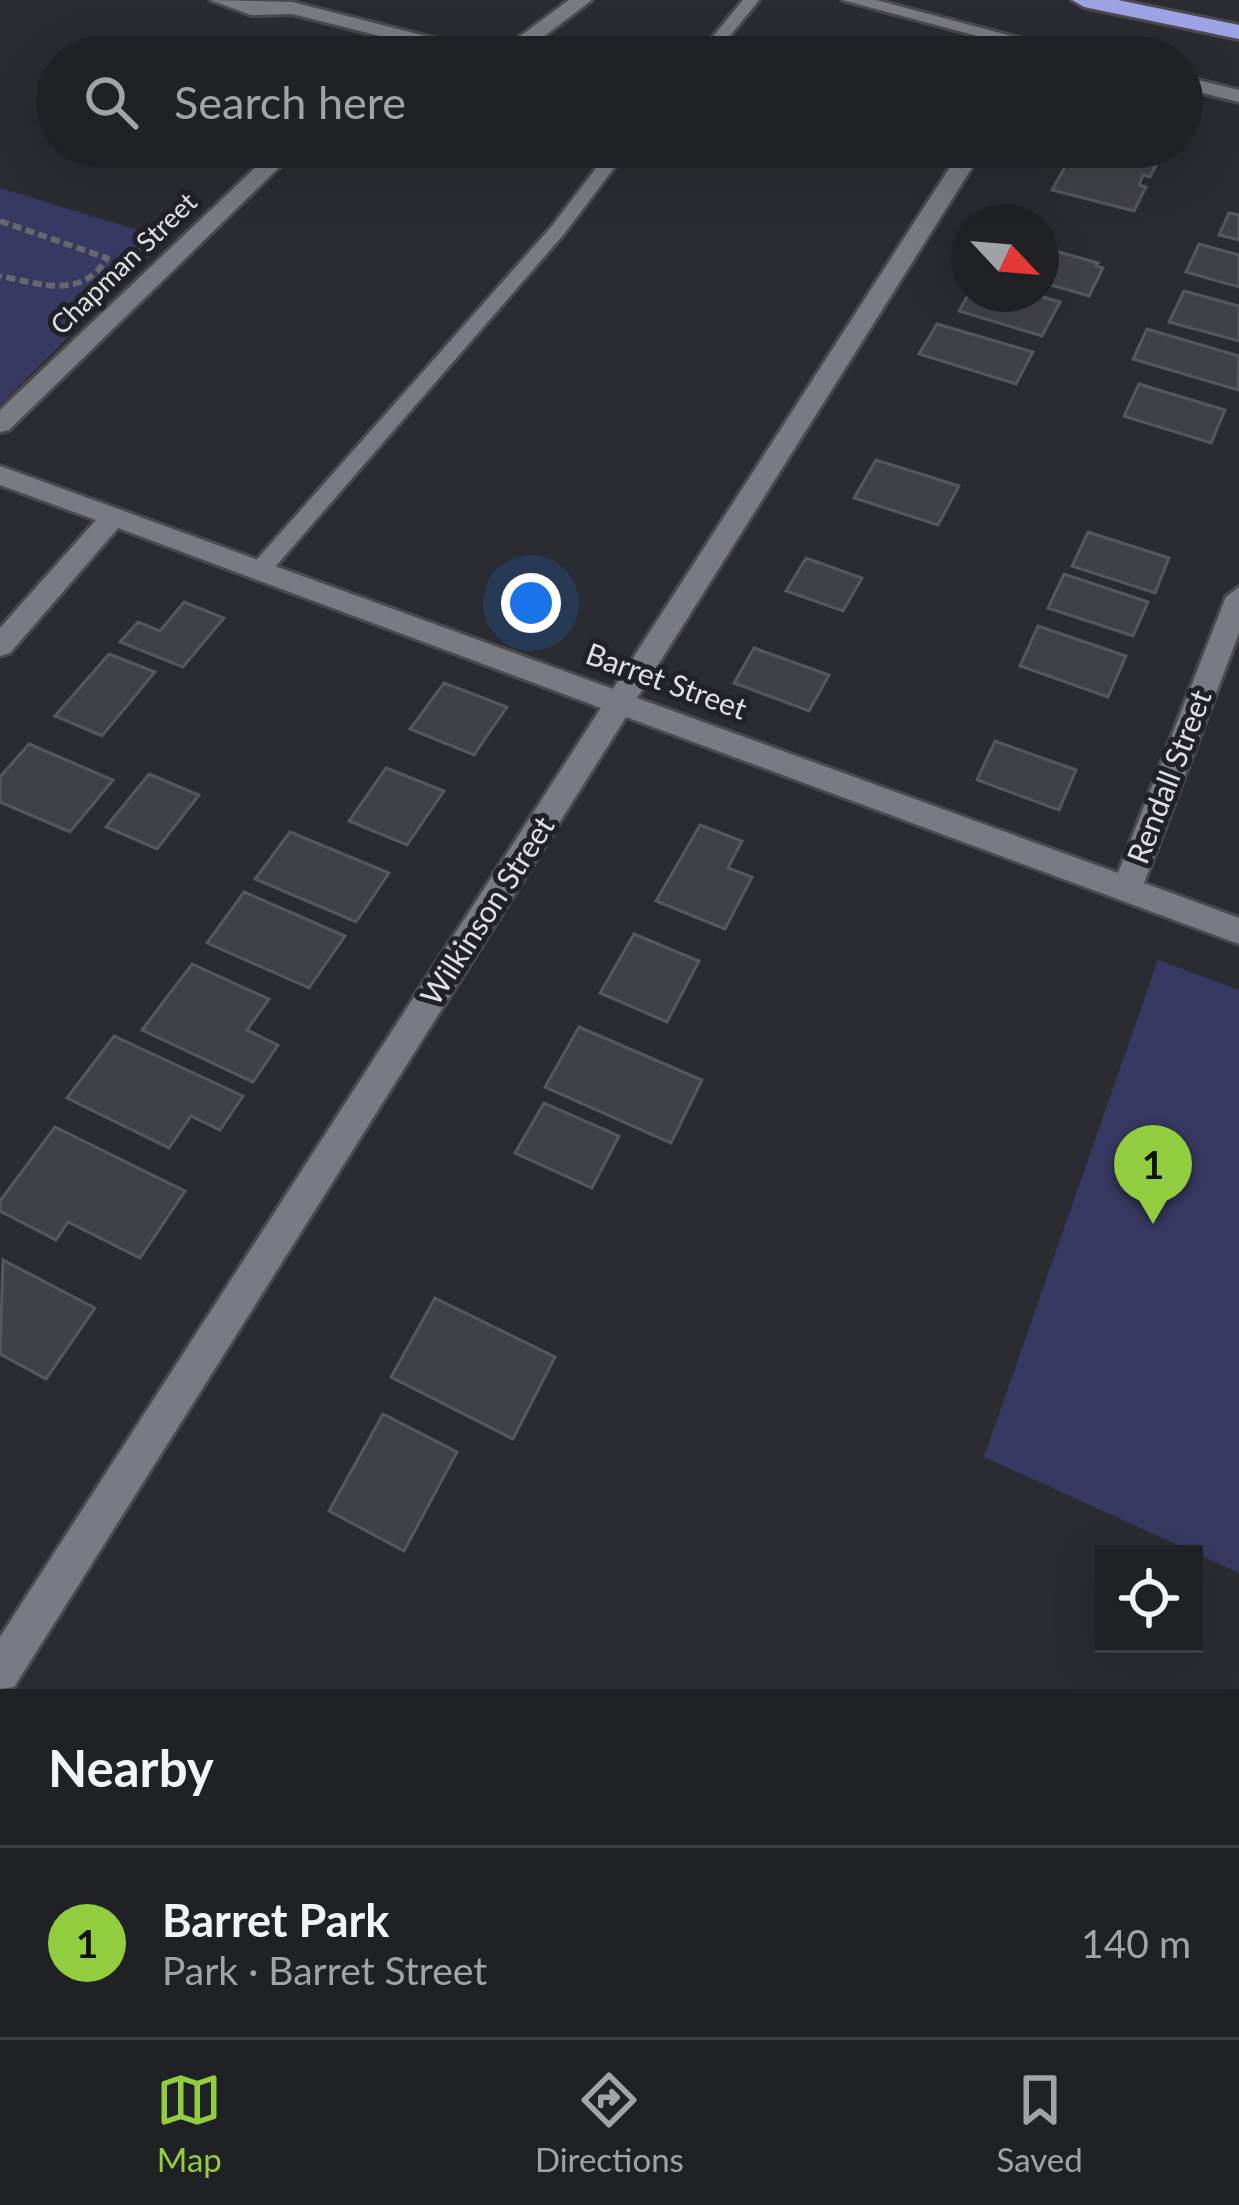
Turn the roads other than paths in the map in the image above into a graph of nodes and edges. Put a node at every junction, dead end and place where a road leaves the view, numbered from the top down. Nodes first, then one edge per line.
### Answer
1 (220, 0) edge
2 (582, 0) edge
3 (751, 0) edge
4 (852, 0) edge
5 (1084, 0) edge
6 (1159, 0) edge
7 (1239, 18) edge
8 (1239, 32) edge
9 (404, 36) edge
10 (533, 36) edge
11 (721, 36) edge
12 (979, 36) edge
13 (1203, 87) edge
14 (1239, 96) edge
15 (267, 168) edge
16 (605, 168) edge
17 (961, 168) edge
18 (0, 424) edge
19 (0, 475) edge
20 (114, 516) junction
21 (261, 569) junction
22 (1239, 597) edge
23 (0, 646) edge
24 (623, 700) junction
25 (1127, 889) junction
26 (1239, 931) edge
27 (0, 1673) edge

1 - 9 street
2 - 10 street
3 - 11 lane
4 - 12 street
5 - 8 highway
6 - 7 highway
13 - 14 street
15 - 18 street, Chapman Street
16 - 21 lane
17 - 24 street, Wilkinson Street
19 - 20 street, Barret Street
20 - 21 street, Barret Street
20 - 23 street
21 - 24 street, Barret Street
22 - 25 street, Rendall Street
24 - 25 street, Barret Street
24 - 27 street, Wilkinson Street
25 - 26 street, Barret Street

